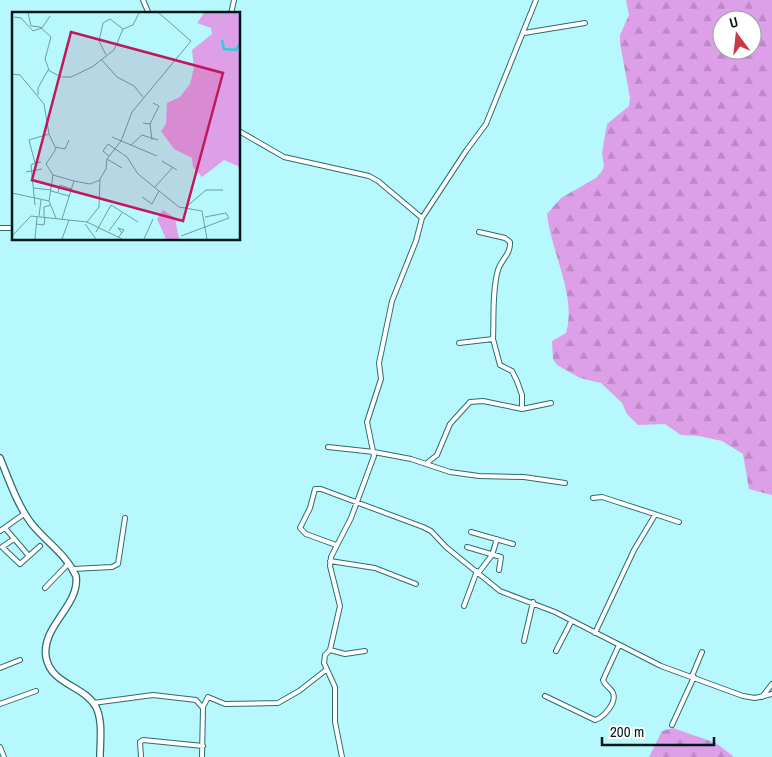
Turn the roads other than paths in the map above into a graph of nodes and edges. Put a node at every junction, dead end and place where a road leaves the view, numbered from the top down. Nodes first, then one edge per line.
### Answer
1 (142, 0) edge
2 (536, 0) edge
3 (147, 12) edge
4 (585, 24) dead end
5 (524, 33) junction
6 (240, 132) edge
7 (422, 218) junction
8 (479, 232) dead end
9 (494, 339) junction
10 (459, 343) dead end
11 (551, 403) dead end
12 (522, 409) junction
13 (328, 447) dead end
14 (374, 452) junction
15 (0, 458) edge
16 (427, 463) junction
17 (566, 483) dead end
18 (593, 498) dead end
19 (355, 502) junction
20 (24, 514) junction
21 (655, 515) junction
22 (125, 518) dead end
23 (679, 522) dead end
24 (5, 528) junction
25 (0, 531) edge
26 (471, 532) dead end
27 (14, 539) junction
28 (497, 539) junction
29 (513, 544) dead end
30 (336, 545) junction
31 (40, 546) dead end
32 (1, 547) edge
33 (467, 547) dead end
34 (492, 555) junction
35 (29, 556) junction
36 (330, 561) junction
37 (69, 563) junction
38 (73, 569) junction
39 (499, 570) dead end
40 (478, 572) junction
41 (416, 584) dead end
42 (45, 588) dead end
43 (533, 602) junction
44 (464, 606) dead end
45 (571, 622) junction
46 (595, 633) junction
47 (524, 641) dead end
48 (619, 645) junction
49 (330, 650) junction
50 (365, 651) dead end
51 (556, 651) dead end
52 (702, 652) dead end
53 (20, 660) dead end
54 (0, 668) edge
55 (326, 670) junction
56 (693, 676) junction
57 (772, 684) edge
58 (36, 692) dead end
59 (772, 694) edge
60 (545, 696) dead end
61 (762, 697) junction
62 (93, 703) junction
63 (0, 704) edge
64 (203, 708) junction
65 (672, 725) dead end
66 (203, 746) junction
67 (0, 747) edge
68 (4, 757) edge
69 (100, 757) edge
70 (141, 757) edge
71 (202, 757) edge
72 (342, 757) edge

1 - 3 street
2 - 5 street
4 - 5 street
5 - 7 street
6 - 7 street
7 - 14 street
8 - 9 street
9 - 10 street
9 - 12 street
11 - 12 street
12 - 16 street
13 - 14 street
14 - 16 street
14 - 19 street
15 - 20 main road
16 - 17 street
18 - 21 street
19 - 30 street
19 - 30 street
19 - 40 street
20 - 24 street
20 - 37 main road
21 - 23 street
21 - 46 street
22 - 38 street
24 - 25 street
24 - 27 street
26 - 28 street
27 - 32 street
27 - 35 street
28 - 29 street
28 - 34 street
30 - 36 street
31 - 35 street
32 - 35 street
33 - 34 street
34 - 39 street
34 - 40 street
36 - 41 street
36 - 49 street
37 - 38 main road
37 - 42 street
38 - 62 main road
40 - 43 street
40 - 44 street
43 - 45 street
43 - 47 street
45 - 46 street
45 - 51 street
46 - 48 street
48 - 56 street
48 - 60 street
49 - 50 street
49 - 55 street
52 - 56 street
53 - 54 street
55 - 64 street
55 - 72 street
56 - 61 street
56 - 65 street
57 - 61 street
58 - 63 street
59 - 61 street
62 - 64 street
62 - 69 main road
64 - 66 street
66 - 70 street
66 - 71 street
67 - 68 street

